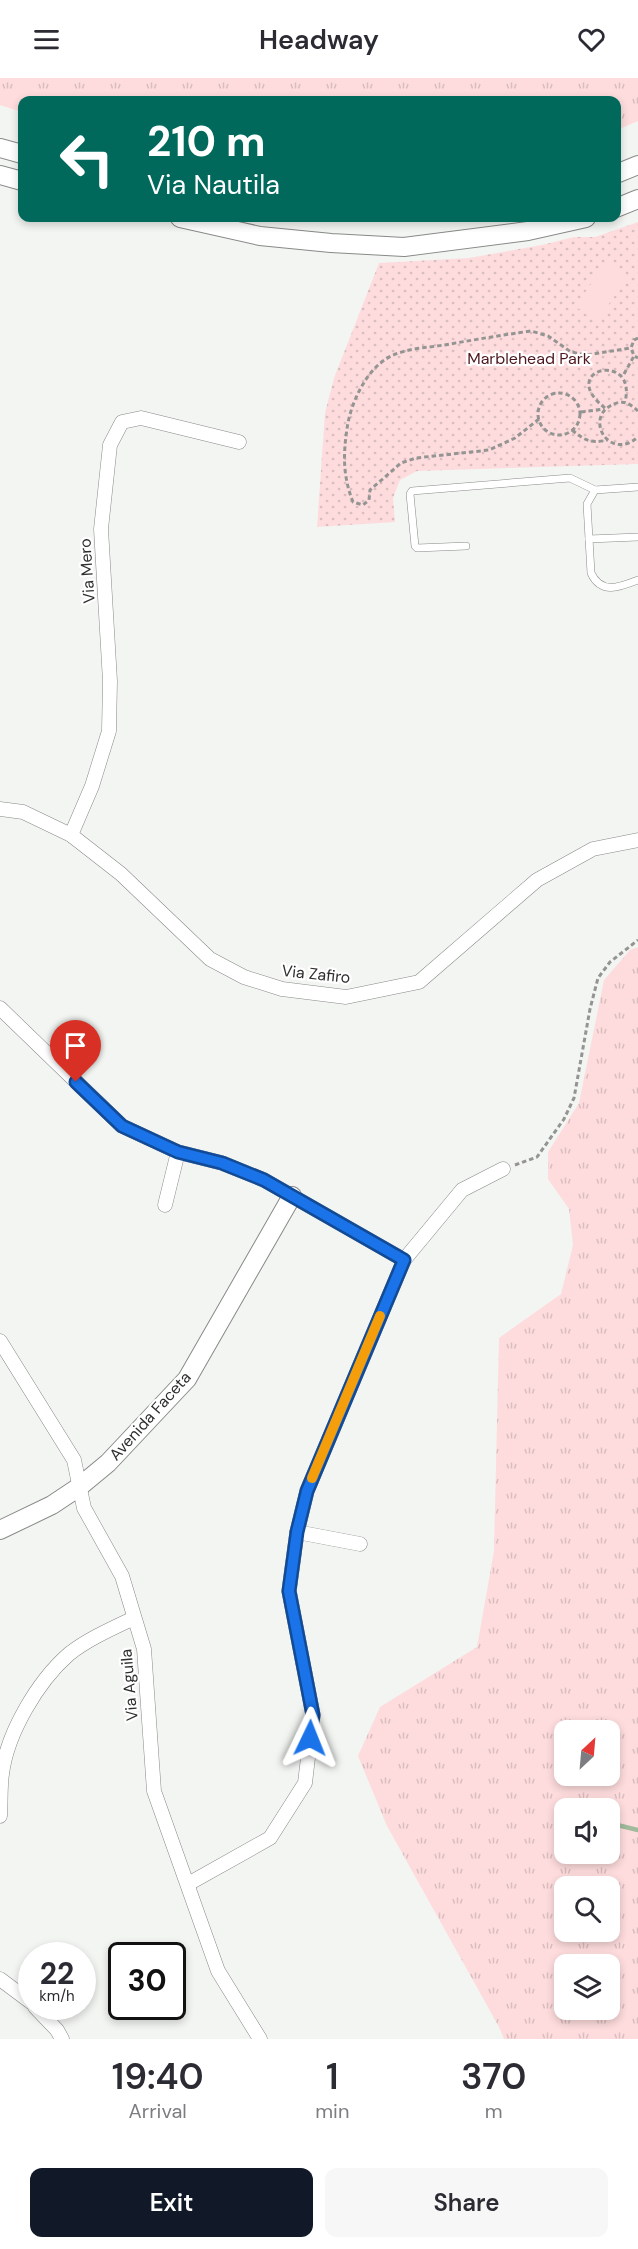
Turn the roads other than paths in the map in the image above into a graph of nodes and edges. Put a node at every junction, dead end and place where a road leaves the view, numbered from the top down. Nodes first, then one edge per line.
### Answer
1 (0, 148) edge
2 (18, 153) edge
3 (638, 165) edge
4 (621, 172) edge
5 (0, 175) edge
6 (18, 180) edge
7 (638, 199) edge
8 (621, 206) edge
9 (198, 222) edge
10 (568, 222) edge
11 (239, 442) dead end
12 (638, 487) edge
13 (595, 490) junction
14 (638, 537) edge
15 (590, 539) junction
16 (466, 546) dead end
17 (638, 580) edge
18 (0, 809) edge
19 (71, 835) junction
20 (638, 840) edge
21 (0, 1008) edge
22 (178, 1152) junction
23 (503, 1169) road end
24 (292, 1196) junction
25 (165, 1205) dead end
26 (404, 1260) junction
27 (0, 1341) edge
28 (79, 1487) junction
29 (0, 1530) edge
30 (297, 1532) junction
31 (360, 1544) dead end
32 (135, 1618) junction
33 (0, 1816) edge
34 (188, 1884) junction
35 (0, 1978) edge
36 (18, 1992) edge
37 (46, 2020) edge
38 (62, 2039) edge
39 (260, 2039) edge

1 - 2 main road
3 - 4 main road
5 - 6 main road
7 - 8 main road
9 - 10 main road
11 - 19 street, Via Mero
12 - 13 lane
13 - 15 lane
13 - 16 lane
14 - 15 lane
15 - 17 lane
18 - 19 street, Via Zafiro
19 - 20 street, Via Zafiro
21 - 22 street
22 - 24 street
22 - 25 street
23 - 26 street
24 - 26 street
24 - 28 main road, Avenida Faceta
26 - 30 street
27 - 28 street, Via Aguila
28 - 29 main road, Avenida Faceta
28 - 32 street, Via Aguila
30 - 31 street
30 - 34 street
32 - 33 street
32 - 34 street, Via Aguila
34 - 39 street, Via Aguila
35 - 36 street
37 - 38 street

